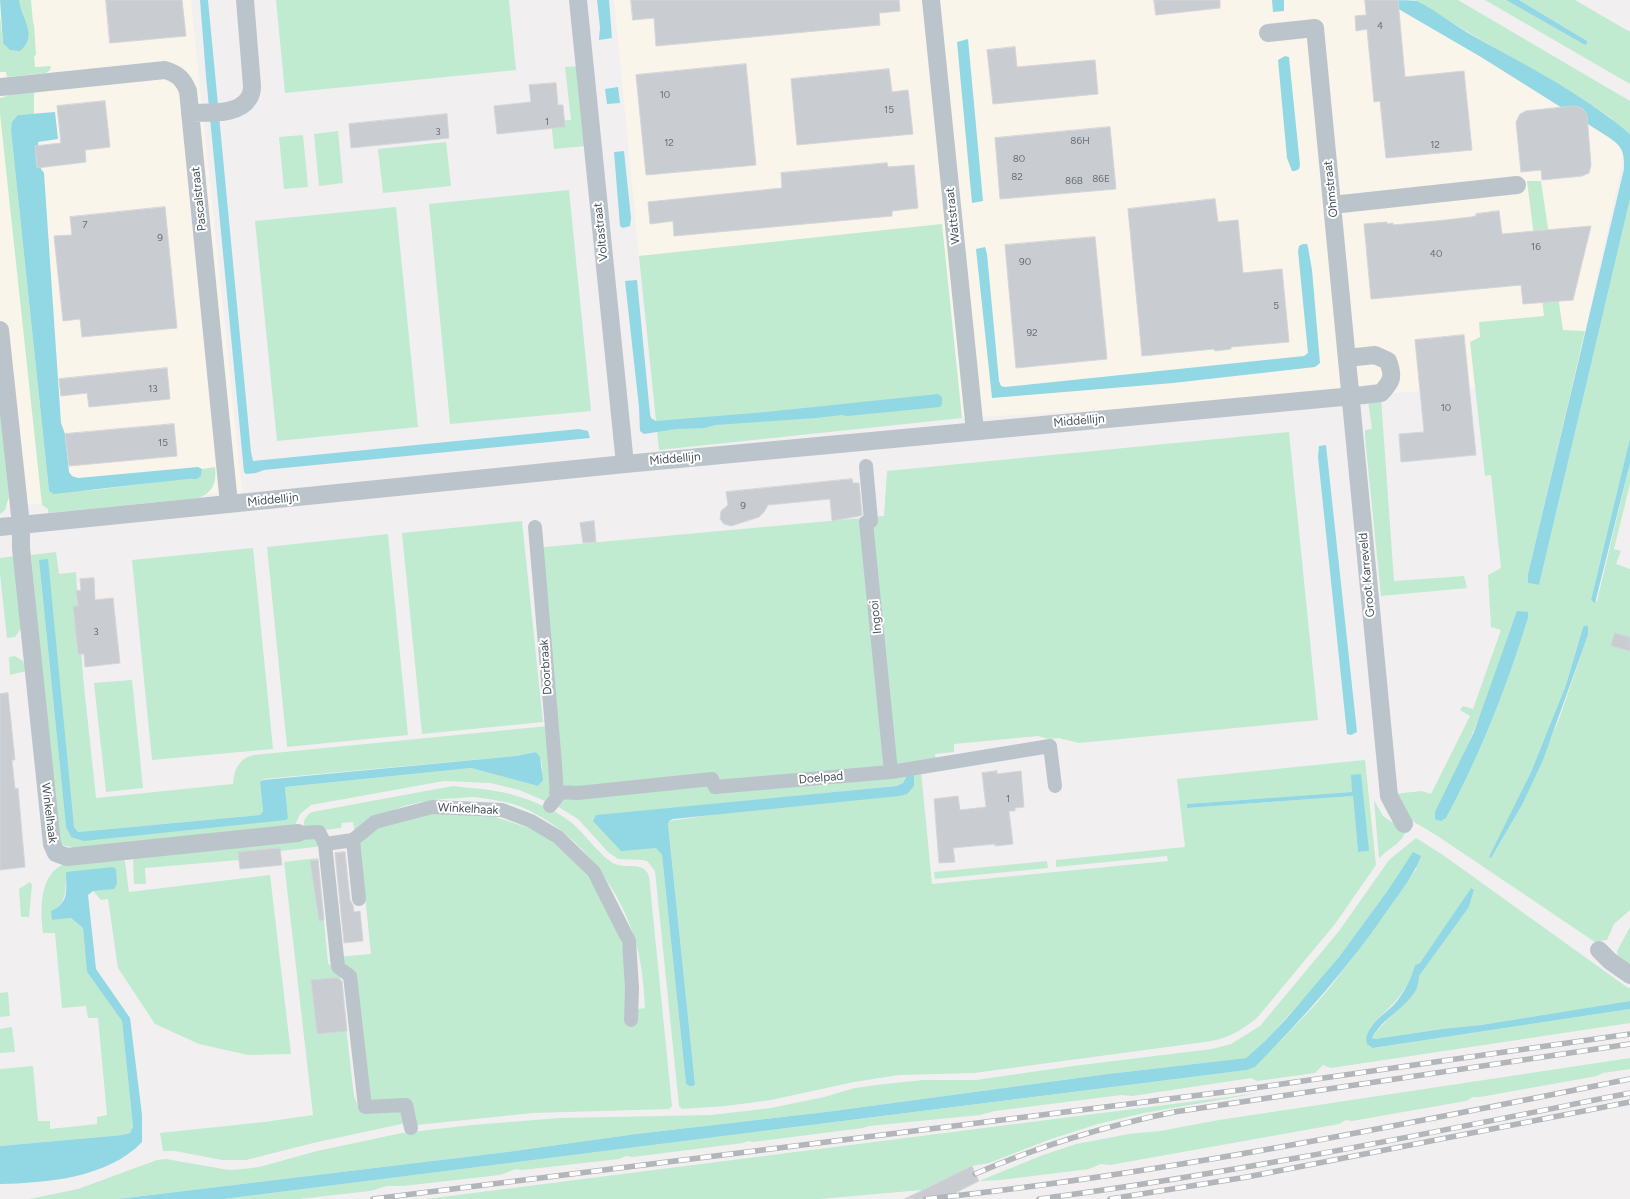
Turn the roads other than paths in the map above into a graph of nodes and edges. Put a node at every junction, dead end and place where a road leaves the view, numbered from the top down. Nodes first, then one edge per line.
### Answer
1 (245, 0) edge
2 (578, 0) edge
3 (930, 0) edge
4 (1268, 33) dead end
5 (0, 87) edge
6 (190, 113) junction
7 (1517, 185) dead end
8 (1332, 205) junction
9 (0, 330) edge
10 (1347, 358) junction
11 (1351, 396) junction
12 (975, 431) junction
13 (624, 464) junction
14 (866, 466) dead end
15 (229, 504) junction
16 (21, 525) junction
17 (535, 526) dead end
18 (0, 527) edge
19 (891, 772) junction
20 (1054, 786) dead end
21 (556, 792) junction
22 (550, 806) dead end
23 (1404, 824) dead end
24 (298, 833) joint
25 (353, 840) junction
26 (325, 844) junction
27 (359, 899) dead end
28 (1599, 950) dead end
29 (1630, 975) edge
30 (631, 1020) dead end
31 (411, 1128) dead end

1 - 6 street
2 - 13 street, Voltastraat
3 - 12 street, Wattstraat
4 - 8 street, Ohmstraat
5 - 6 street, Pascalstraat
6 - 15 street, Pascalstraat
7 - 8 street
8 - 10 street, Ohmstraat
9 - 16 street
10 - 11 street, Ohmstraat
10 - 11 street
11 - 12 street, Middellijn
11 - 23 street, Groot Karreveld
12 - 13 street, Middellijn
13 - 15 street, Middellijn
14 - 19 street, Ingooi
15 - 16 street, Middellijn
16 - 18 street, Middellijn
16 - 24 street, Winkelhaak
17 - 21 street, Doorbraak
19 - 20 street, Doelpad
19 - 21 street, Doelpad
21 - 22 street, Doorbraak
24 - 26 street, Winkelhaak
25 - 26 street
25 - 27 street
25 - 30 street, Winkelhaak
26 - 31 street
28 - 29 street

